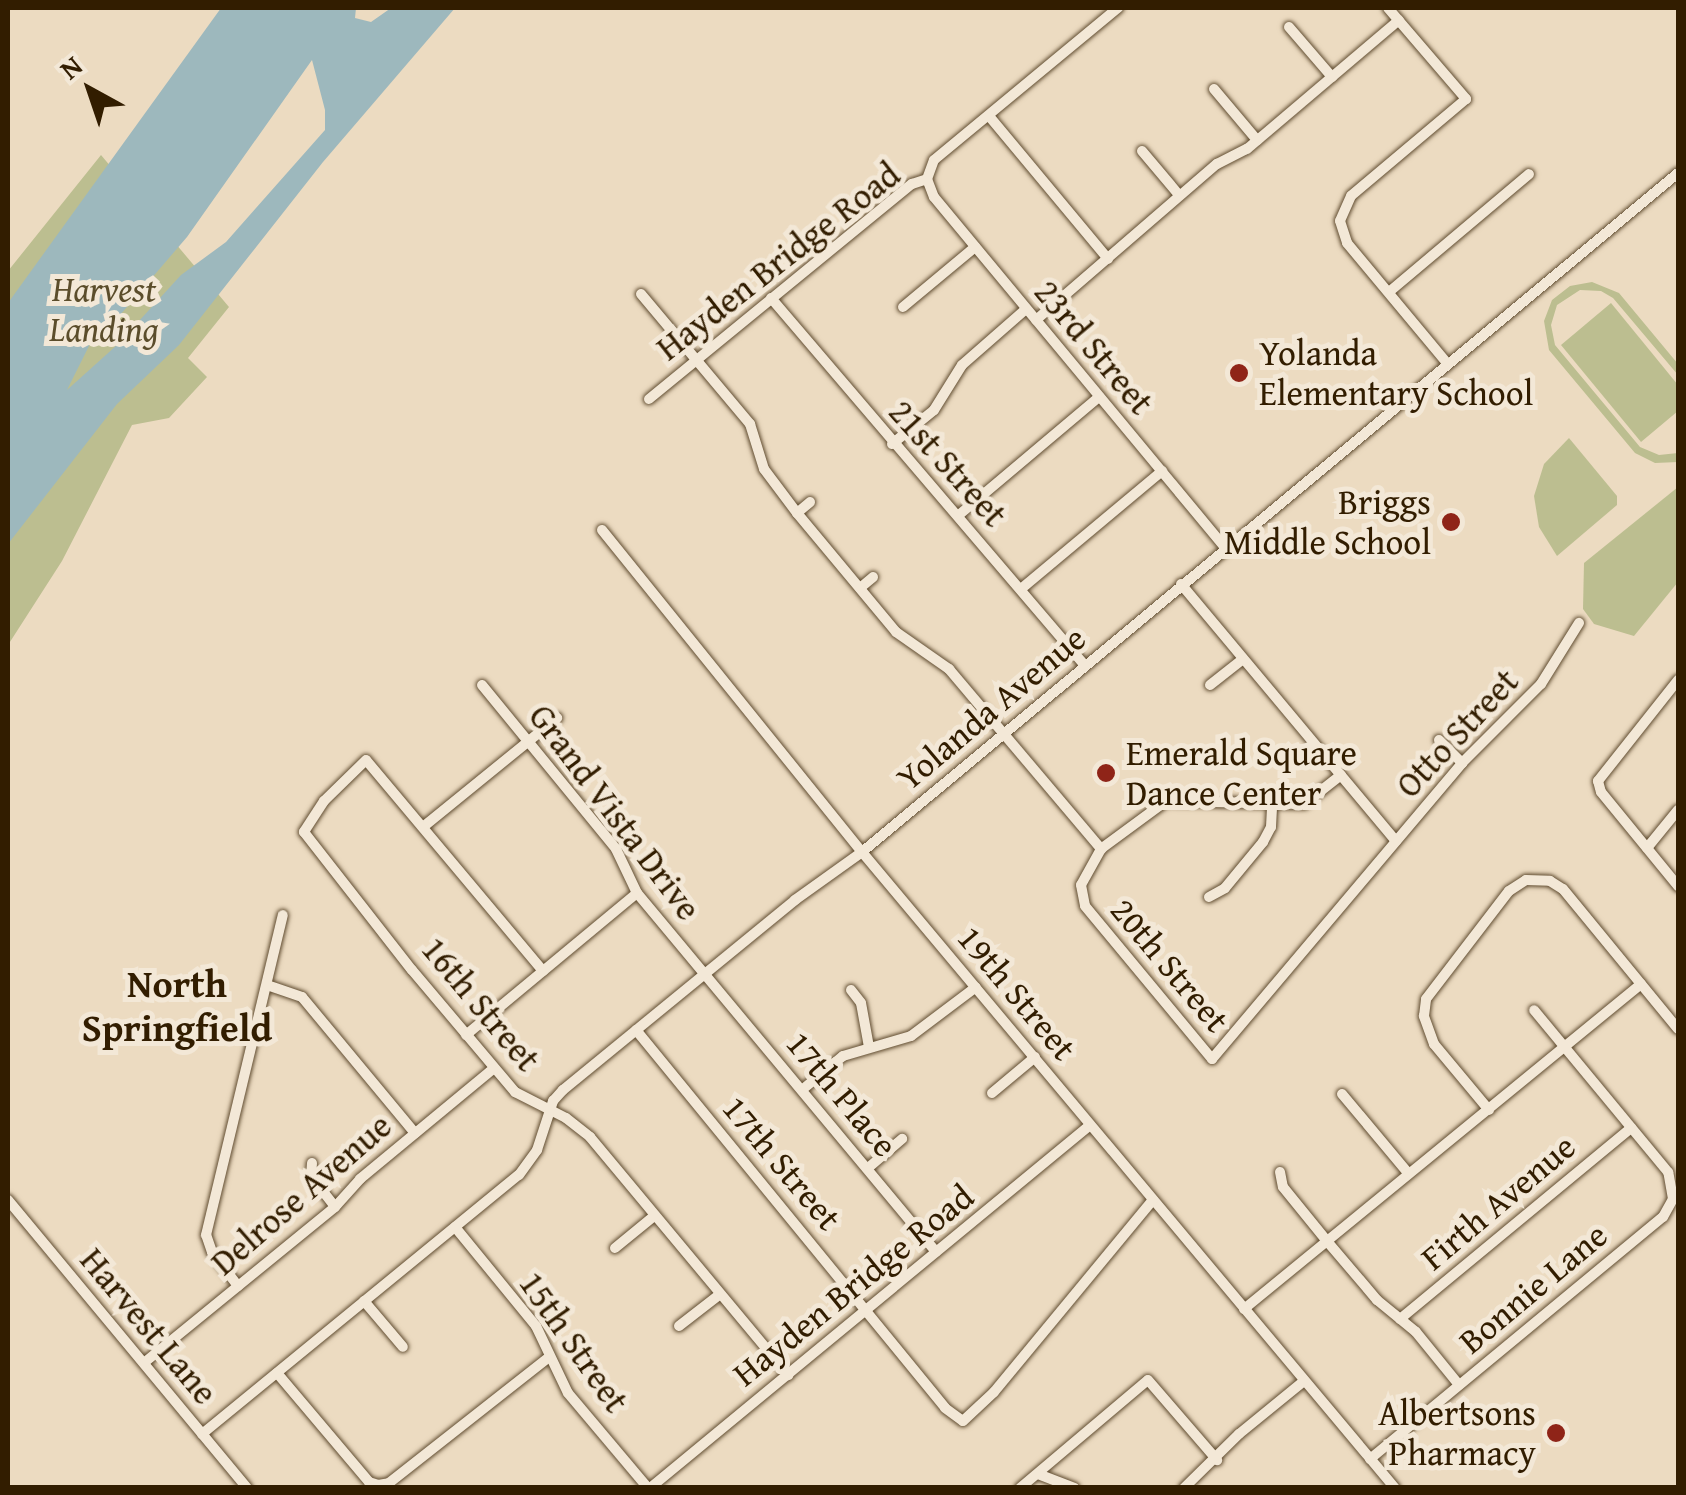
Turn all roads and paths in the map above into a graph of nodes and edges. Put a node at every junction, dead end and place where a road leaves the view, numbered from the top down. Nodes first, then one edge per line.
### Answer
1 (1118, 8) edge
2 (1388, 8) edge
3 (1399, 20) junction
4 (1290, 27) dead end
5 (1332, 77) junction
6 (1214, 89) dead end
7 (989, 116) junction
8 (1257, 140) junction
9 (1142, 152) dead end
10 (1529, 174) dead end
11 (1678, 174) edge
12 (927, 179) junction
13 (1179, 195) junction
14 (975, 247) junction
15 (1108, 258) junction
16 (1389, 292) junction
17 (641, 294) dead end
18 (771, 298) junction
19 (903, 306) dead end
20 (1026, 309) junction
21 (1036, 320) junction
22 (696, 360) junction
23 (1448, 364) junction
24 (1099, 397) junction
25 (648, 399) dead end
26 (892, 444) junction
27 (1162, 471) junction
28 (810, 502) dead end
29 (797, 513) junction
30 (960, 514) junction
31 (602, 530) dead end
32 (1225, 546) junction
33 (873, 577) dead end
34 (1181, 584) junction
35 (860, 588) junction
36 (1022, 590) junction
37 (1579, 624) dead end
38 (1244, 658) junction
39 (1085, 665) junction
40 (1678, 680) edge
41 (482, 684) dead end
42 (1210, 685) dead end
43 (557, 718) dead end
44 (1004, 734) junction
45 (1439, 740) dead end
46 (529, 741) junction
47 (1462, 763) junction
48 (1341, 776) junction
49 (1272, 806) junction
50 (1678, 810) edge
51 (423, 827) junction
52 (1396, 841) junction
53 (1647, 848) junction
54 (1100, 849) junction
55 (862, 852) junction
56 (1678, 886) edge
57 (638, 892) junction
58 (1208, 896) dead end
59 (283, 915) dead end
60 (544, 971) junction
61 (705, 972) junction
62 (1640, 984) junction
63 (266, 985) junction
64 (976, 987) junction
65 (851, 990) dead end
66 (1534, 1010) dead end
67 (1678, 1028) edge
68 (636, 1030) junction
69 (466, 1035) junction
70 (869, 1047) junction
71 (1565, 1048) junction
72 (1036, 1057) junction
73 (1212, 1059) joint
74 (494, 1068) junction
75 (802, 1089) junction
76 (992, 1093) dead end
77 (1342, 1094) dead end
78 (1489, 1110) junction
79 (549, 1113) junction
80 (1090, 1125) junction
81 (1631, 1128) junction
82 (415, 1132) junction
83 (902, 1139) dead end
84 (312, 1163) dead end
85 (868, 1168) junction
86 (1280, 1172) dead end
87 (1408, 1173) junction
88 (8, 1200) edge
89 (1153, 1200) junction
90 (335, 1207) junction
91 (654, 1216) junction
92 (455, 1227) junction
93 (1326, 1240) junction
94 (616, 1248) dead end
95 (936, 1252) junction
96 (238, 1286) junction
97 (719, 1295) junction
98 (364, 1301) junction
99 (1244, 1308) junction
100 (866, 1309) junction
101 (1400, 1319) junction
102 (679, 1326) dead end
103 (403, 1347) dead end
104 (549, 1357) junction
105 (145, 1362) junction
106 (277, 1374) junction
107 (788, 1375) junction
108 (1304, 1381) junction
109 (1459, 1385) junction
110 (202, 1434) junction
111 (1217, 1460) junction
112 (1370, 1460) junction
113 (1038, 1474) junction
114 (378, 1485) edge
115 (247, 1488) edge
116 (649, 1488) edge
117 (1020, 1488) edge
118 (1074, 1488) edge
119 (1184, 1488) edge
120 (1395, 1488) edge

1 - 7 street, Hayden Bridge Road
2 - 3 street
3 - 5 street
3 - 16 street
4 - 5 street
5 - 8 street
6 - 8 street
7 - 12 street, Hayden Bridge Road
7 - 15 street
8 - 13 street
9 - 13 street
10 - 16 street
11 - 23 street, Yolanda Avenue
12 - 14 street, 23rd Street
12 - 18 street, Hayden Bridge Road
13 - 15 street
14 - 19 street
14 - 20 street, 23rd Street
15 - 21 street
16 - 23 street
17 - 22 street
18 - 22 street, Hayden Bridge Road
18 - 26 street, 21st Street
20 - 21 street, 23rd Street
20 - 26 street
21 - 24 street, 23rd Street
22 - 25 street, Hayden Bridge Road
22 - 29 street
23 - 32 street, Yolanda Avenue
24 - 27 street, 23rd Street
24 - 30 street
26 - 30 street, 21st Street
27 - 32 street, 23rd Street
27 - 36 street
28 - 29 street
29 - 35 street
30 - 36 street, 21st Street
31 - 55 street, 19th Street
32 - 34 street, Yolanda Avenue
33 - 35 street
34 - 38 street
34 - 39 street, Yolanda Avenue
35 - 44 street
36 - 39 street, 21st Street
37 - 47 street, Otto Street
38 - 42 street
38 - 48 street
39 - 44 street, Yolanda Avenue
40 - 53 street
41 - 46 street, Grand Vista Drive
43 - 46 street
44 - 54 street
44 - 55 street, Yolanda Avenue
45 - 47 street
46 - 51 street
46 - 57 street, Grand Vista Drive
47 - 52 street, Otto Street
48 - 49 street
48 - 52 street
49 - 54 street
49 - 58 street
50 - 53 street
51 - 60 street
51 - 69 street, 16th Street
52 - 73 street, Otto Street
53 - 56 street
54 - 73 street, 20th Street
55 - 61 street, Yolanda Avenue
55 - 64 street, 19th Street
57 - 60 street
57 - 61 street, Grand Vista Drive
59 - 63 street
60 - 69 street
61 - 68 street, Yolanda Avenue
61 - 75 street, 17th Place
62 - 67 street
62 - 71 street
62 - 78 street
63 - 82 street
63 - 96 street
64 - 70 street
64 - 72 street, 19th Street
65 - 70 street
66 - 71 street
68 - 79 street, Yolanda Avenue
68 - 100 street, 17th Street
69 - 74 street, 16th Street
70 - 75 street
71 - 78 street
71 - 81 street
72 - 76 street
72 - 80 street, 19th Street
74 - 79 street, 16th Street
74 - 82 street, Delrose Avenue
75 - 85 street, 17th Place
77 - 87 street
78 - 87 street
79 - 91 street, 16th Street
79 - 92 street, Yolanda Avenue
80 - 89 street, 19th Street
80 - 95 street, Hayden Bridge Road
81 - 101 street, Firth Avenue
81 - 109 street, Bonnie Lane
82 - 90 street, Delrose Avenue
83 - 85 street
84 - 90 street
85 - 95 street, 17th Place
86 - 93 street
87 - 93 street
88 - 105 street, Harvest Lane
89 - 99 street, 19th Street
89 - 100 street, 17th Street
90 - 96 street, Delrose Avenue
91 - 94 street
91 - 97 street, 16th Street
92 - 98 street, Yolanda Avenue
92 - 104 street, 15th Street
93 - 99 street
93 - 101 street
95 - 100 street, Hayden Bridge Road
96 - 105 street, Delrose Avenue
97 - 102 street
97 - 107 street, 16th Street
98 - 103 street
98 - 106 street, Yolanda Avenue
99 - 108 street, 19th Street
100 - 107 street, Hayden Bridge Road
101 - 109 street
104 - 114 street
104 - 116 street, 15th Street
105 - 110 street, Harvest Lane
106 - 110 street, Yolanda Avenue
106 - 114 street
107 - 116 street, Hayden Bridge Road
108 - 111 street
108 - 112 street, 19th Street
109 - 112 street, Bonnie Lane
110 - 115 street, Harvest Lane
111 - 113 street
111 - 119 street
112 - 120 street, 19th Street
113 - 117 street
113 - 118 street

